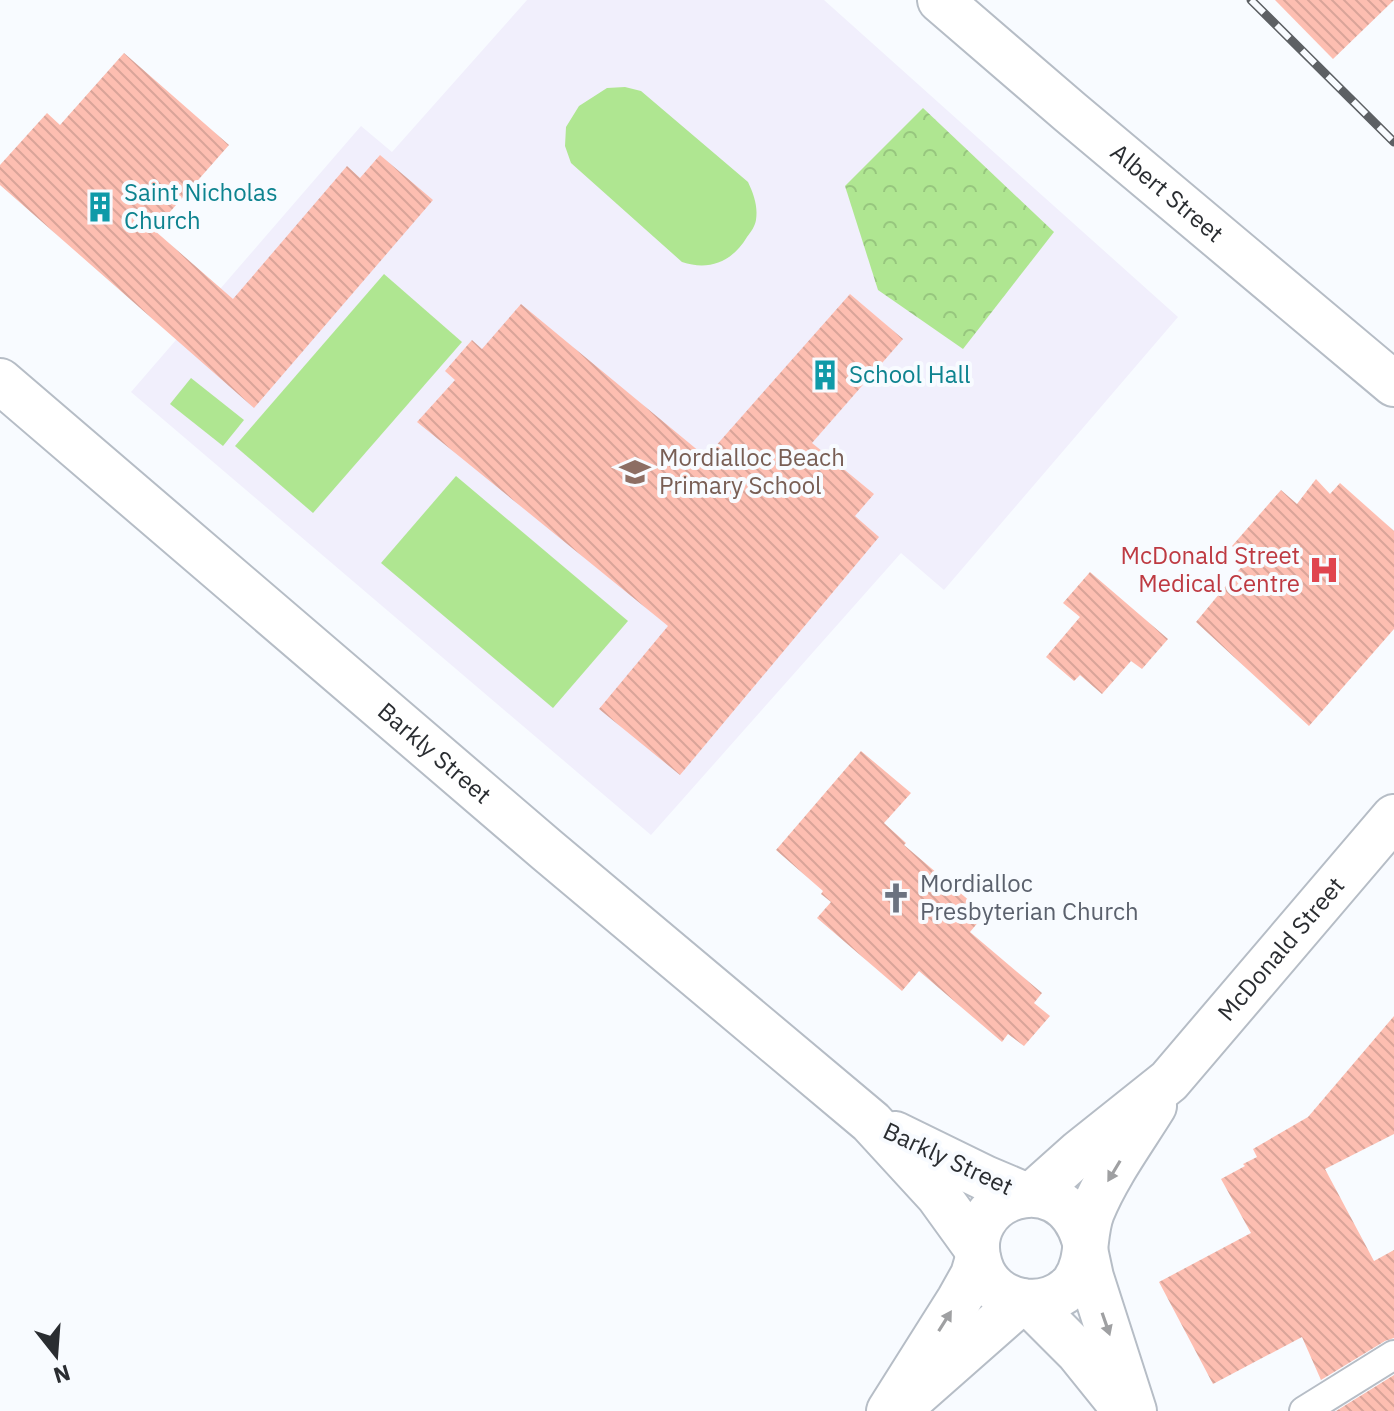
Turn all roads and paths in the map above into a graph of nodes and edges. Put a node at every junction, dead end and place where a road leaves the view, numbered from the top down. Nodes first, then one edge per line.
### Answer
1 (940, 0) edge
2 (0, 381) edge
3 (1394, 384) edge
4 (1394, 817) edge
5 (1169, 1081) junction
6 (871, 1122) junction
7 (1029, 1194) junction
8 (1085, 1244) junction
9 (977, 1254) junction
10 (1025, 1302) junction
11 (1394, 1355) edge
12 (889, 1411) edge
13 (897, 1411) edge
14 (1126, 1411) edge
15 (1134, 1411) edge
16 (1304, 1411) edge

1 - 3 street, Albert Street
2 - 6 street, Barkly Street
4 - 5 street, McDonald Street
5 - 7 street, McDonald Street
5 -> 8 street, McDonald Street
6 - 7 street, Barkly Street
6 - 9 street, Barkly Street
7 - 8 street
7 - 9 street
8 - 10 street
8 -> 15 street
9 - 10 street
12 -> 9 street
10 - 13 street
10 - 14 street
11 - 16 lane

